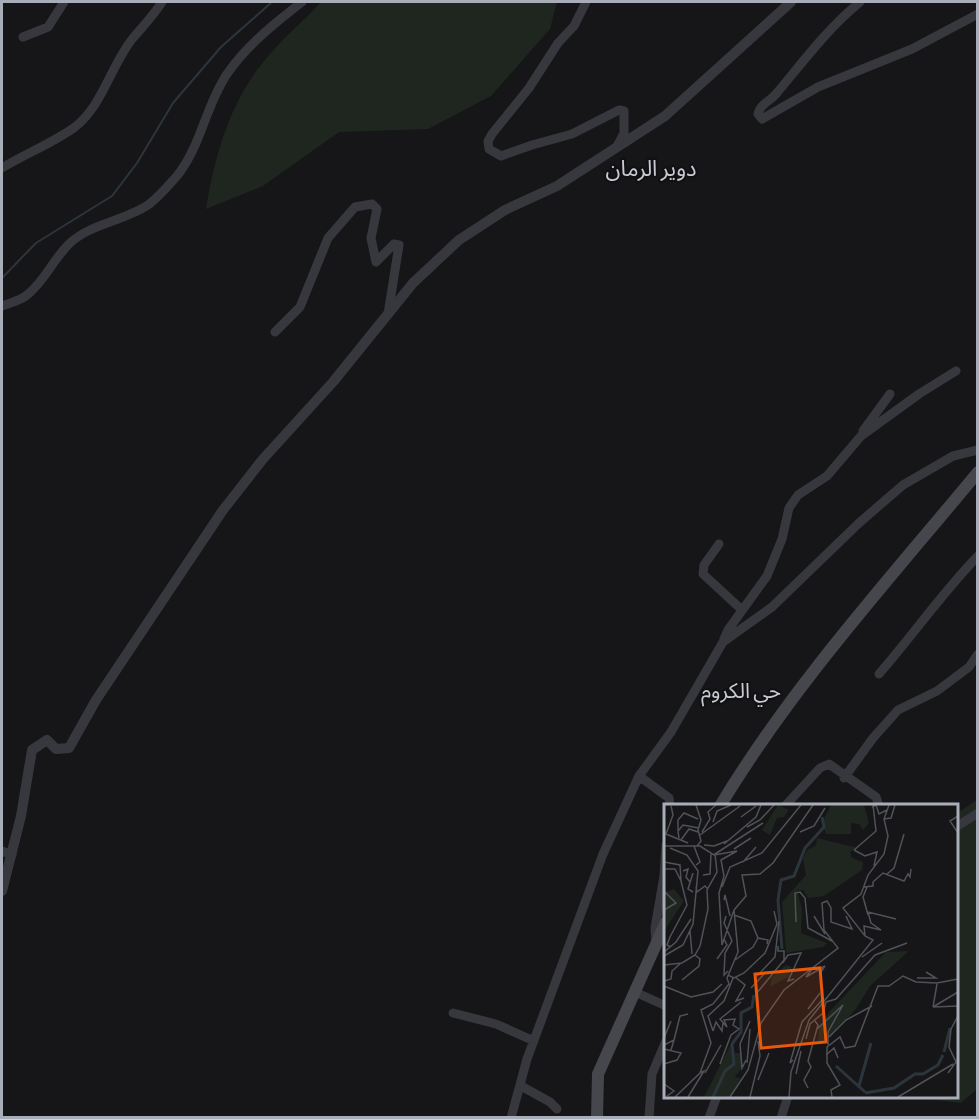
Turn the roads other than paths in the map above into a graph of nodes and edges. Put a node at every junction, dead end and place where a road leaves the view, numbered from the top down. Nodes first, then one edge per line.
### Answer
1 (64, 2) edge
2 (162, 2) edge
3 (302, 2) edge
4 (586, 2) edge
5 (791, 2) edge
6 (860, 2) edge
7 (978, 14) edge
8 (23, 37) dead end
9 (615, 150) junction
10 (2, 168) edge
11 (2, 306) edge
12 (388, 314) junction
13 (275, 332) dead end
14 (956, 371) dead end
15 (890, 394) dead end
16 (861, 436) junction
17 (978, 450) edge
18 (978, 471) edge
19 (719, 544) dead end
20 (978, 556) edge
21 (742, 610) junction
22 (723, 642) junction
23 (978, 654) edge
24 (879, 674) dead end
25 (639, 776) junction
26 (844, 778) junction
27 (670, 804) edge
28 (721, 804) edge
29 (787, 804) edge
30 (878, 804) edge
31 (978, 813) edge
32 (958, 825) edge
33 (7, 853) edge
34 (664, 876) edge
35 (2, 891) edge
36 (664, 926) edge
37 (656, 943) junction
38 (635, 992) junction
39 (664, 1005) edge
40 (453, 1013) dead end
41 (534, 1041) junction
42 (664, 1045) edge
43 (521, 1086) junction
44 (716, 1098) edge
45 (787, 1098) edge
46 (557, 1109) dead end
47 (511, 1118) edge
48 (597, 1118) edge
49 (649, 1118) edge
50 (709, 1118) edge
51 (781, 1118) edge

1 - 8 street
2 - 10 street
3 - 11 street
4 - 9 street
5 - 9 street
6 - 7 street
9 - 12 street
12 - 13 street
12 - 33 street
14 - 16 street
15 - 16 street
16 - 21 street
17 - 22 street
18 - 28 main road
19 - 21 street
20 - 24 street
21 - 22 street
22 - 25 street
23 - 26 street
25 - 27 street
25 - 41 street
26 - 29 street
26 - 30 street
31 - 32 street
33 - 35 street
34 - 37 street
36 - 37 main road
37 - 38 main road
38 - 39 street
38 - 48 main road
40 - 41 street
41 - 43 street
42 - 49 street
43 - 46 street
43 - 47 street
44 - 50 street
45 - 51 street

